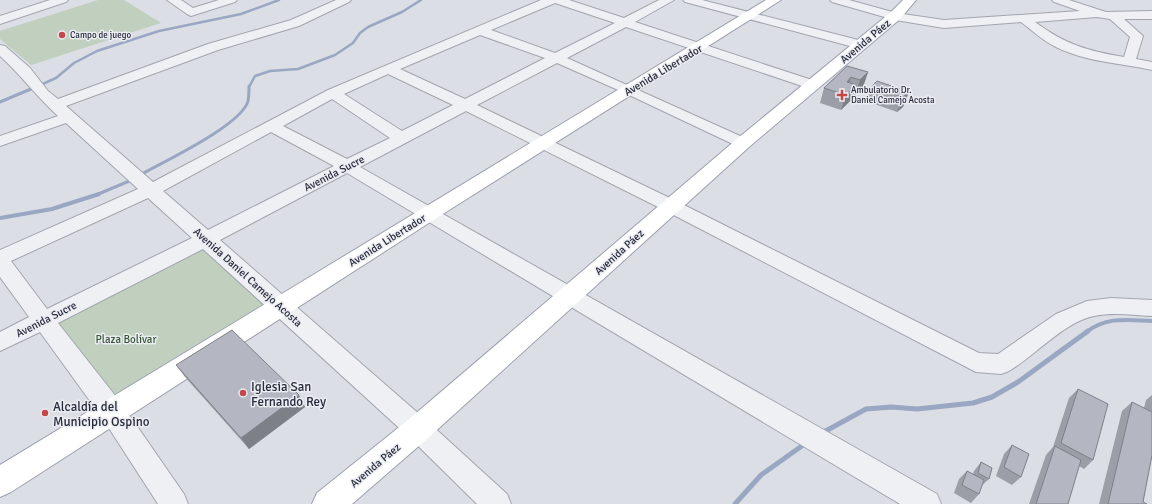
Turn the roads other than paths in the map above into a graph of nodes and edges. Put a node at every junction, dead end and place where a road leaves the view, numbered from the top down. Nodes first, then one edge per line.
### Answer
1 (62, 0) edge
2 (172, 0) edge
3 (231, 0) edge
4 (345, 0) edge
5 (551, 0) edge
6 (558, 0) edge
7 (668, 0) edge
8 (689, 0) edge
9 (776, 0) edge
10 (836, 0) edge
11 (910, 0) edge
12 (1058, 0) edge
13 (1095, 14) junction
14 (1152, 15) edge
15 (749, 16) junction
16 (895, 16) junction
17 (1114, 18) junction
18 (1024, 19) junction
19 (0, 20) edge
20 (625, 22) junction
21 (479, 30) junction
22 (861, 45) junction
23 (701, 47) junction
24 (0, 49) edge
25 (556, 58) junction
26 (1129, 61) junction
27 (1152, 66) edge
28 (388, 69) junction
29 (813, 85) junction
30 (630, 90) junction
31 (333, 93) junction
32 (56, 105) junction
33 (466, 105) junction
34 (69, 117) junction
35 (272, 127) junction
36 (401, 138) junction
37 (0, 141) edge
38 (542, 143) junction
39 (743, 143) junction
40 (347, 166) junction
41 (142, 182) junction
42 (671, 206) junction
43 (428, 214) junction
44 (207, 239) junction
45 (0, 258) edge
46 (0, 262) edge
47 (571, 296) junction
48 (280, 307) junction
49 (1152, 308) edge
50 (44, 321) junction
51 (0, 342) edge
52 (112, 411) junction
53 (418, 429) junction
54 (0, 482) edge
55 (899, 497) edge
56 (174, 504) edge
57 (328, 504) edge
58 (497, 504) edge
59 (927, 504) edge

1 - 19 street
2 - 3 street
4 - 32 street
5 - 21 street
6 - 20 street
7 - 20 street, Avenida Sucre
8 - 15 street
9 - 15 main road, Avenida Libertador
10 - 16 street
11 - 16 main road, Avenida Páez
12 - 13 street
13 - 17 street
13 - 18 street
14 - 17 street
15 - 22 street
15 - 23 main road, Avenida Libertador
16 - 18 street
16 - 22 main road, Avenida Páez
17 - 26 street
18 - 26 street
20 - 23 street
20 - 25 street, Avenida Sucre
21 - 25 street
21 - 28 street
22 - 29 main road, Avenida Páez
23 - 29 street
23 - 30 main road, Avenida Libertador
24 - 32 street, Avenida Daniel Camejo Acosta
25 - 30 street
25 - 33 street, Avenida Sucre
26 - 27 street
28 - 31 street
28 - 33 street
29 - 39 main road, Avenida Páez
30 - 38 main road, Avenida Libertador
30 - 39 street
31 - 35 street
31 - 36 street
32 - 34 street, Avenida Daniel Camejo Acosta
33 - 36 street, Avenida Sucre
33 - 38 street
34 - 37 street
34 - 41 street, Avenida Daniel Camejo Acosta
35 - 40 street
35 - 41 street
36 - 40 street, Avenida Sucre
38 - 42 street
38 - 43 main road, Avenida Libertador
39 - 42 main road, Avenida Páez
40 - 43 street
40 - 44 street, Avenida Sucre
41 - 44 street, Avenida Daniel Camejo Acosta
41 - 45 street
42 - 47 main road, Avenida Páez
42 - 49 street
43 - 47 street
43 - 48 main road, Avenida Libertador
44 - 48 street, Avenida Daniel Camejo Acosta
44 - 50 street, Avenida Sucre
46 - 50 street
47 - 53 main road, Avenida Páez
47 - 55 street
48 - 52 main road, Avenida Libertador
48 - 53 street, Avenida Daniel Camejo Acosta
50 - 51 street, Avenida Sucre
50 - 52 street
52 - 54 main road, Avenida Libertador
52 - 56 street
53 - 57 main road, Avenida Páez
53 - 58 street, Avenida Daniel Camejo Acosta
55 - 59 street

